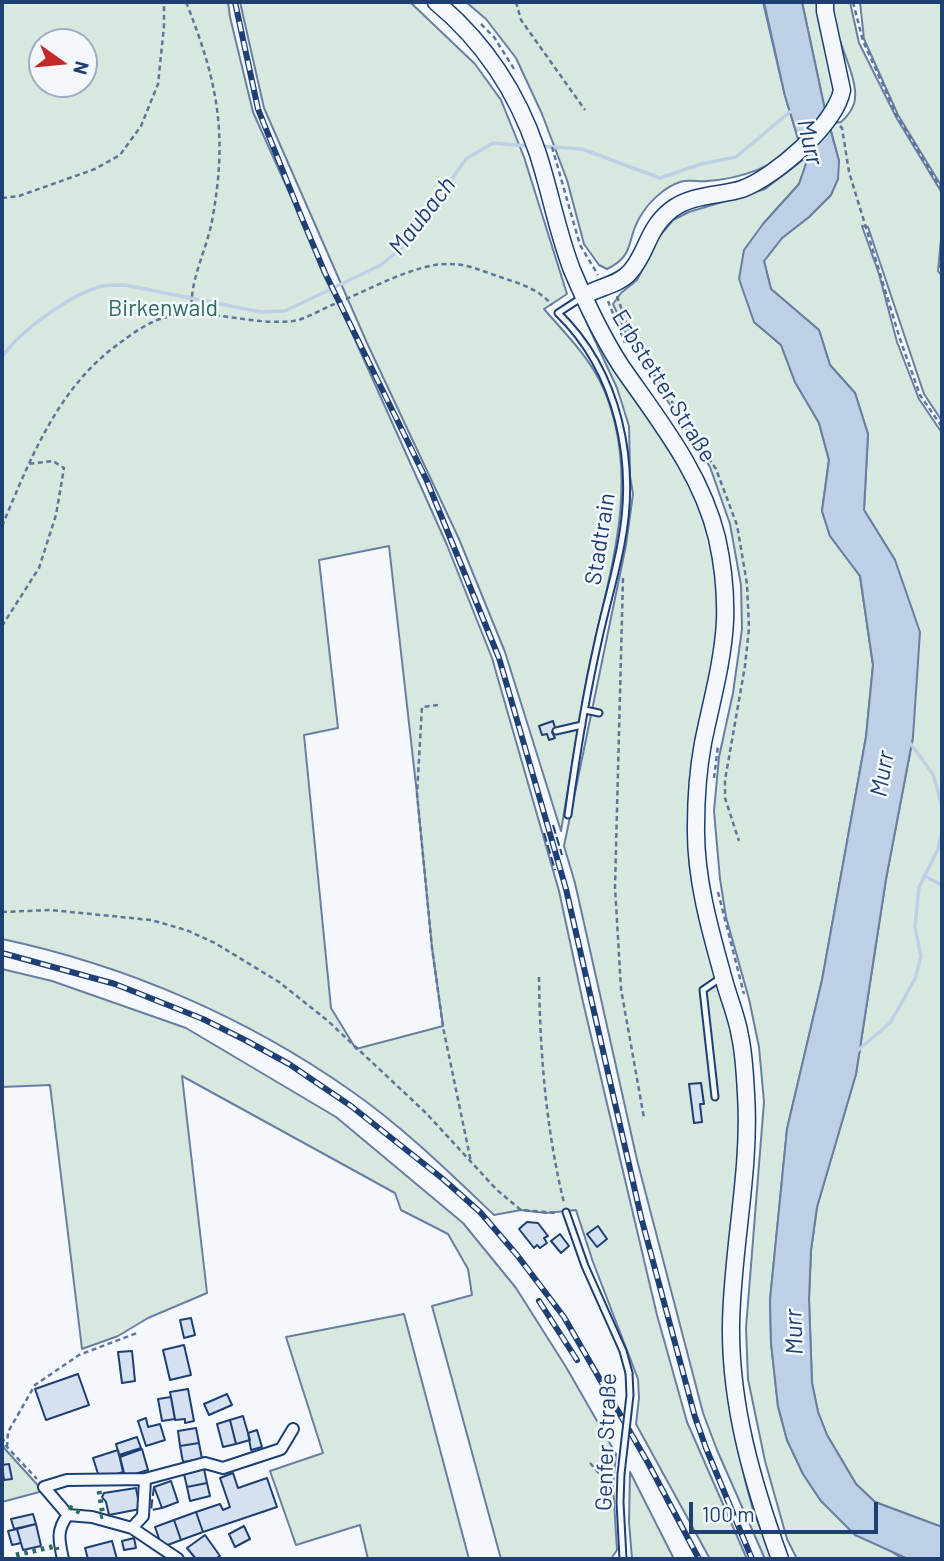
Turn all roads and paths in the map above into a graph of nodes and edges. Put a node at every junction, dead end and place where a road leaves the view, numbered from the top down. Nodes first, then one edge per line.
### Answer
1 (164, 2) edge
2 (186, 2) edge
3 (436, 2) edge
4 (516, 2) edge
5 (825, 2) edge
6 (853, 2) edge
7 (585, 110) dead end
8 (829, 117) junction
9 (555, 183) junction
10 (942, 190) edge
11 (2, 198) edge
12 (942, 246) edge
13 (942, 273) edge
14 (602, 287) junction
15 (583, 296) junction
16 (558, 313) junction
17 (192, 315) junction
18 (942, 427) edge
19 (28, 464) junction
20 (2, 526) edge
21 (623, 570) dead end
22 (2, 626) edge
23 (438, 705) dead end
24 (585, 710) junction
25 (599, 713) dead end
26 (582, 725) junction
27 (556, 731) dead end
28 (568, 815) dead end
29 (2, 912) edge
30 (723, 976) junction
31 (539, 977) dead end
32 (715, 1097) dead end
33 (644, 1118) dead end
34 (471, 1162) junction
35 (566, 1212) junction
36 (137, 1333) dead end
37 (293, 1429) dead end
38 (2, 1437) edge
39 (7, 1447) junction
40 (590, 1463) dead end
41 (145, 1479) junction
42 (44, 1487) junction
43 (620, 1487) junction
44 (68, 1515) junction
45 (132, 1528) junction
46 (63, 1559) edge
47 (178, 1559) edge
48 (623, 1559) edge
49 (780, 1559) edge

1 - 11 path
2 - 17 path
3 - 9 street, Erbstetter Straße
4 - 7 path
5 - 8 street
6 - 10 path
8 - 14 street
8 - 18 path
9 - 14 path
9 - 15 street, Erbstetter Straße
12 - 13 path
14 - 15 street
15 - 16 lane
15 - 30 street, Erbstetter Straße
16 - 17 path
16 - 24 lane, Stadtrain
17 - 19 path
19 - 20 path
19 - 22 path
21 - 33 path
23 - 34 path
24 - 25 lane
24 - 26 lane, Stadtrain
26 - 27 lane
26 - 28 lane, Stadtrain
29 - 34 path
30 - 32 lane
30 - 49 street, Erbstetter Straße
31 - 35 path
34 - 35 path
35 - 43 lane, Genfer Straße, bridge
36 - 39 path
37 - 41 street
38 - 39 path
39 - 42 path
40 - 43 path
41 - 42 street
41 - 45 street
42 - 44 street
43 - 48 lane, Genfer Straße
44 - 45 street
44 - 46 street
45 - 47 street

